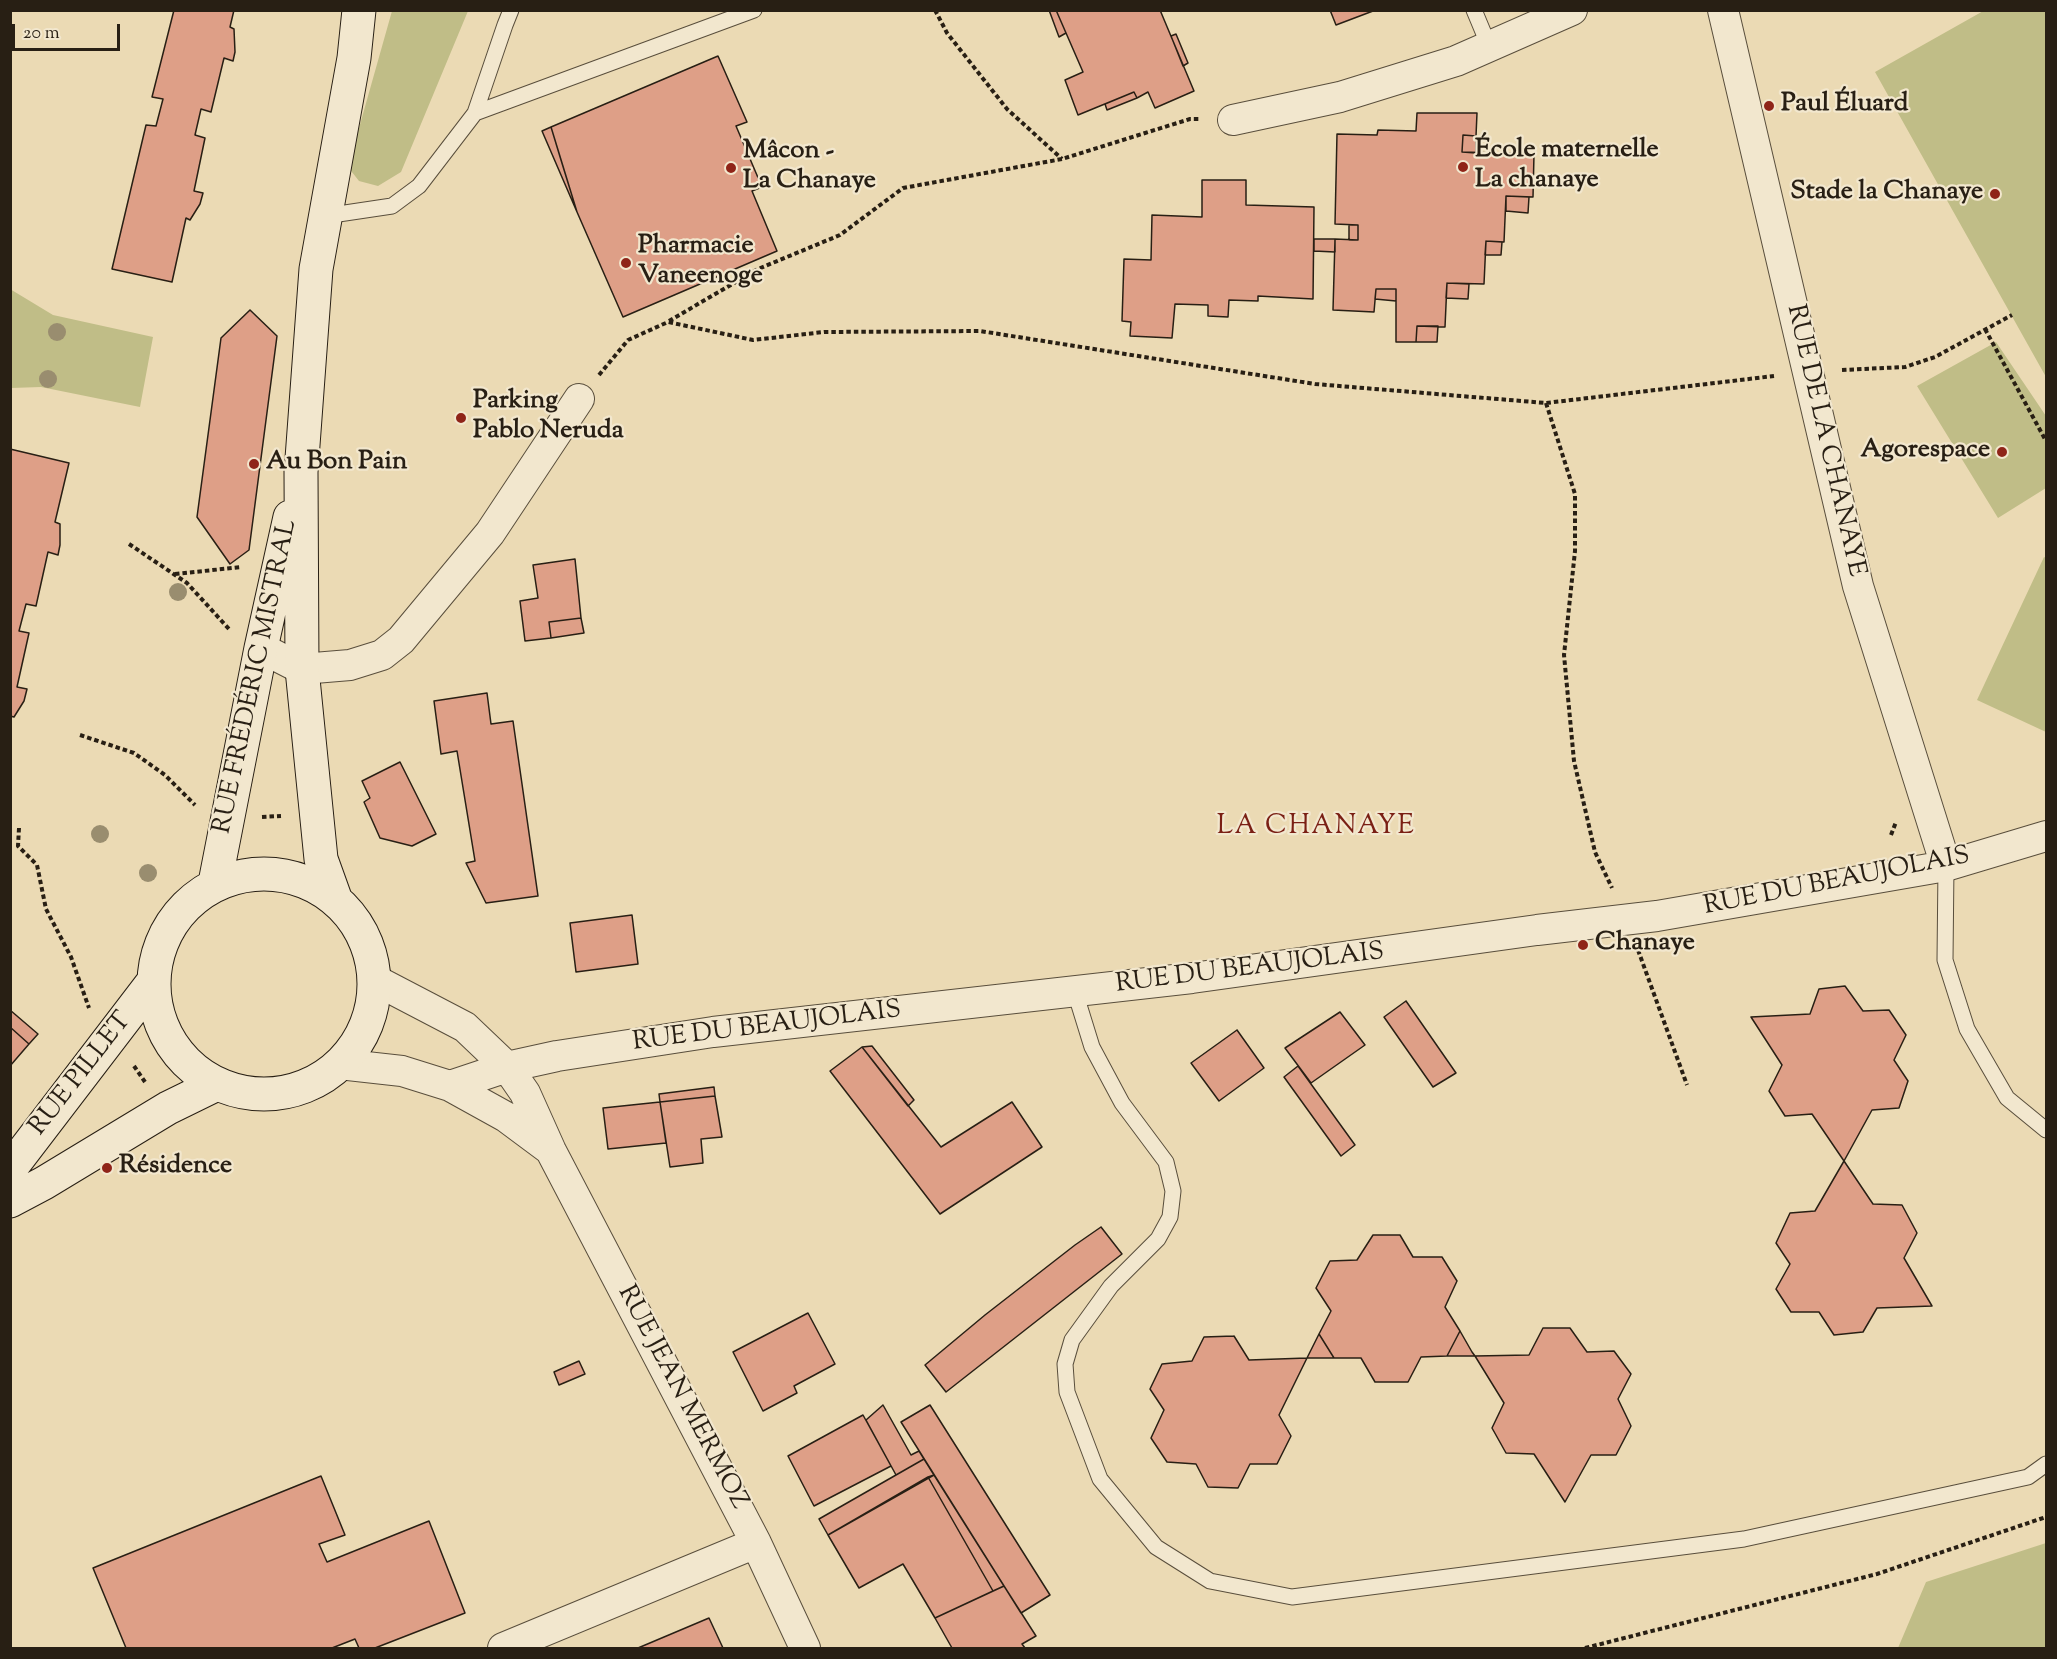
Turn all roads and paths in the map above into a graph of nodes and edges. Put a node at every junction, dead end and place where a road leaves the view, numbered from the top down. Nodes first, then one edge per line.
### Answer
1 (359, 10) edge
2 (511, 10) edge
3 (754, 10) edge
4 (935, 10) edge
5 (1474, 10) edge
6 (1572, 10) edge
7 (1723, 10) edge
8 (1490, 46) junction
9 (475, 113) junction
10 (1233, 120) joint
11 (1062, 159) junction
12 (325, 216) junction
13 (2012, 315) dead end
14 (668, 321) junction
15 (1985, 329) junction
16 (1808, 372) junction
17 (579, 399) joint
18 (1546, 403) junction
19 (2046, 441) edge
20 (301, 472) junction
21 (129, 544) dead end
22 (245, 567) dead end
23 (174, 574) junction
24 (261, 648) junction
25 (302, 669) junction
26 (80, 735) dead end
27 (315, 816) junction
28 (229, 818) junction
29 (19, 828) dead end
30 (2046, 836) edge
31 (1946, 866) junction
32 (215, 883) junction
33 (334, 898) junction
34 (1628, 920) junction
35 (375, 980) junction
36 (153, 982) junction
37 (1075, 992) junction
38 (90, 1010) dead end
39 (132, 1064) dead end
40 (339, 1064) junction
41 (507, 1066) junction
42 (217, 1084) junction
43 (1687, 1085) dead end
44 (148, 1086) dead end
45 (450, 1086) junction
46 (2046, 1130) edge
47 (551, 1151) junction
48 (10, 1168) edge
49 (10, 1201) edge
50 (2046, 1464) edge
51 (2046, 1517) edge
52 (756, 1543) junction
53 (503, 1648) edge
54 (805, 1648) edge
55 (1585, 1648) edge

1 - 12 street, RUE FRÉDÉRIC MISTRAL
2 - 9 lane
3 - 9 lane
4 - 11 path
5 - 8 lane
6 - 8 street
7 - 16 street, RUE DE LA CHANAYE
8 - 10 street
9 - 12 lane
10 - 11 path
11 - 14 path
12 - 20 street, RUE FRÉDÉRIC MISTRAL
13 - 15 path
14 - 17 path
14 - 18 path
15 - 16 path
15 - 19 path
16 - 18 path
16 - 31 street, RUE DE LA CHANAYE
17 - 25 street
18 - 34 path
20 - 24 street, RUE FRÉDÉRIC MISTRAL
20 - 25 street, RUE FRÉDÉRIC MISTRAL
21 - 23 path
22 - 23 path
23 - 24 path
24 - 25 street
24 - 28 street, RUE FRÉDÉRIC MISTRAL
25 - 27 street, RUE FRÉDÉRIC MISTRAL
26 - 28 path
27 - 28 path
27 - 33 street, RUE FRÉDÉRIC MISTRAL
28 - 32 street, RUE FRÉDÉRIC MISTRAL
29 - 38 path
30 - 31 street, RUE DU BEAUJOLAIS
31 - 34 street, RUE DU BEAUJOLAIS
31 - 46 lane
32 - 33 street
32 - 36 street
33 - 35 street
34 - 37 street, RUE DU BEAUJOLAIS
34 - 43 path
35 - 40 street
35 - 41 street, RUE JEAN MERMOZ
36 - 42 street
36 - 48 street, RUE PILLET
37 - 41 street, RUE DU BEAUJOLAIS
37 - 50 lane
39 - 44 path
40 - 42 street
40 - 45 street, RUE JEAN MERMOZ
41 - 45 street, RUE DU BEAUJOLAIS
41 - 47 street, RUE JEAN MERMOZ
42 - 49 street, RUE PILLET
45 - 47 street, RUE JEAN MERMOZ
47 - 52 street, RUE JEAN MERMOZ
51 - 55 path
52 - 53 street
52 - 54 street, RUE JEAN MERMOZ

